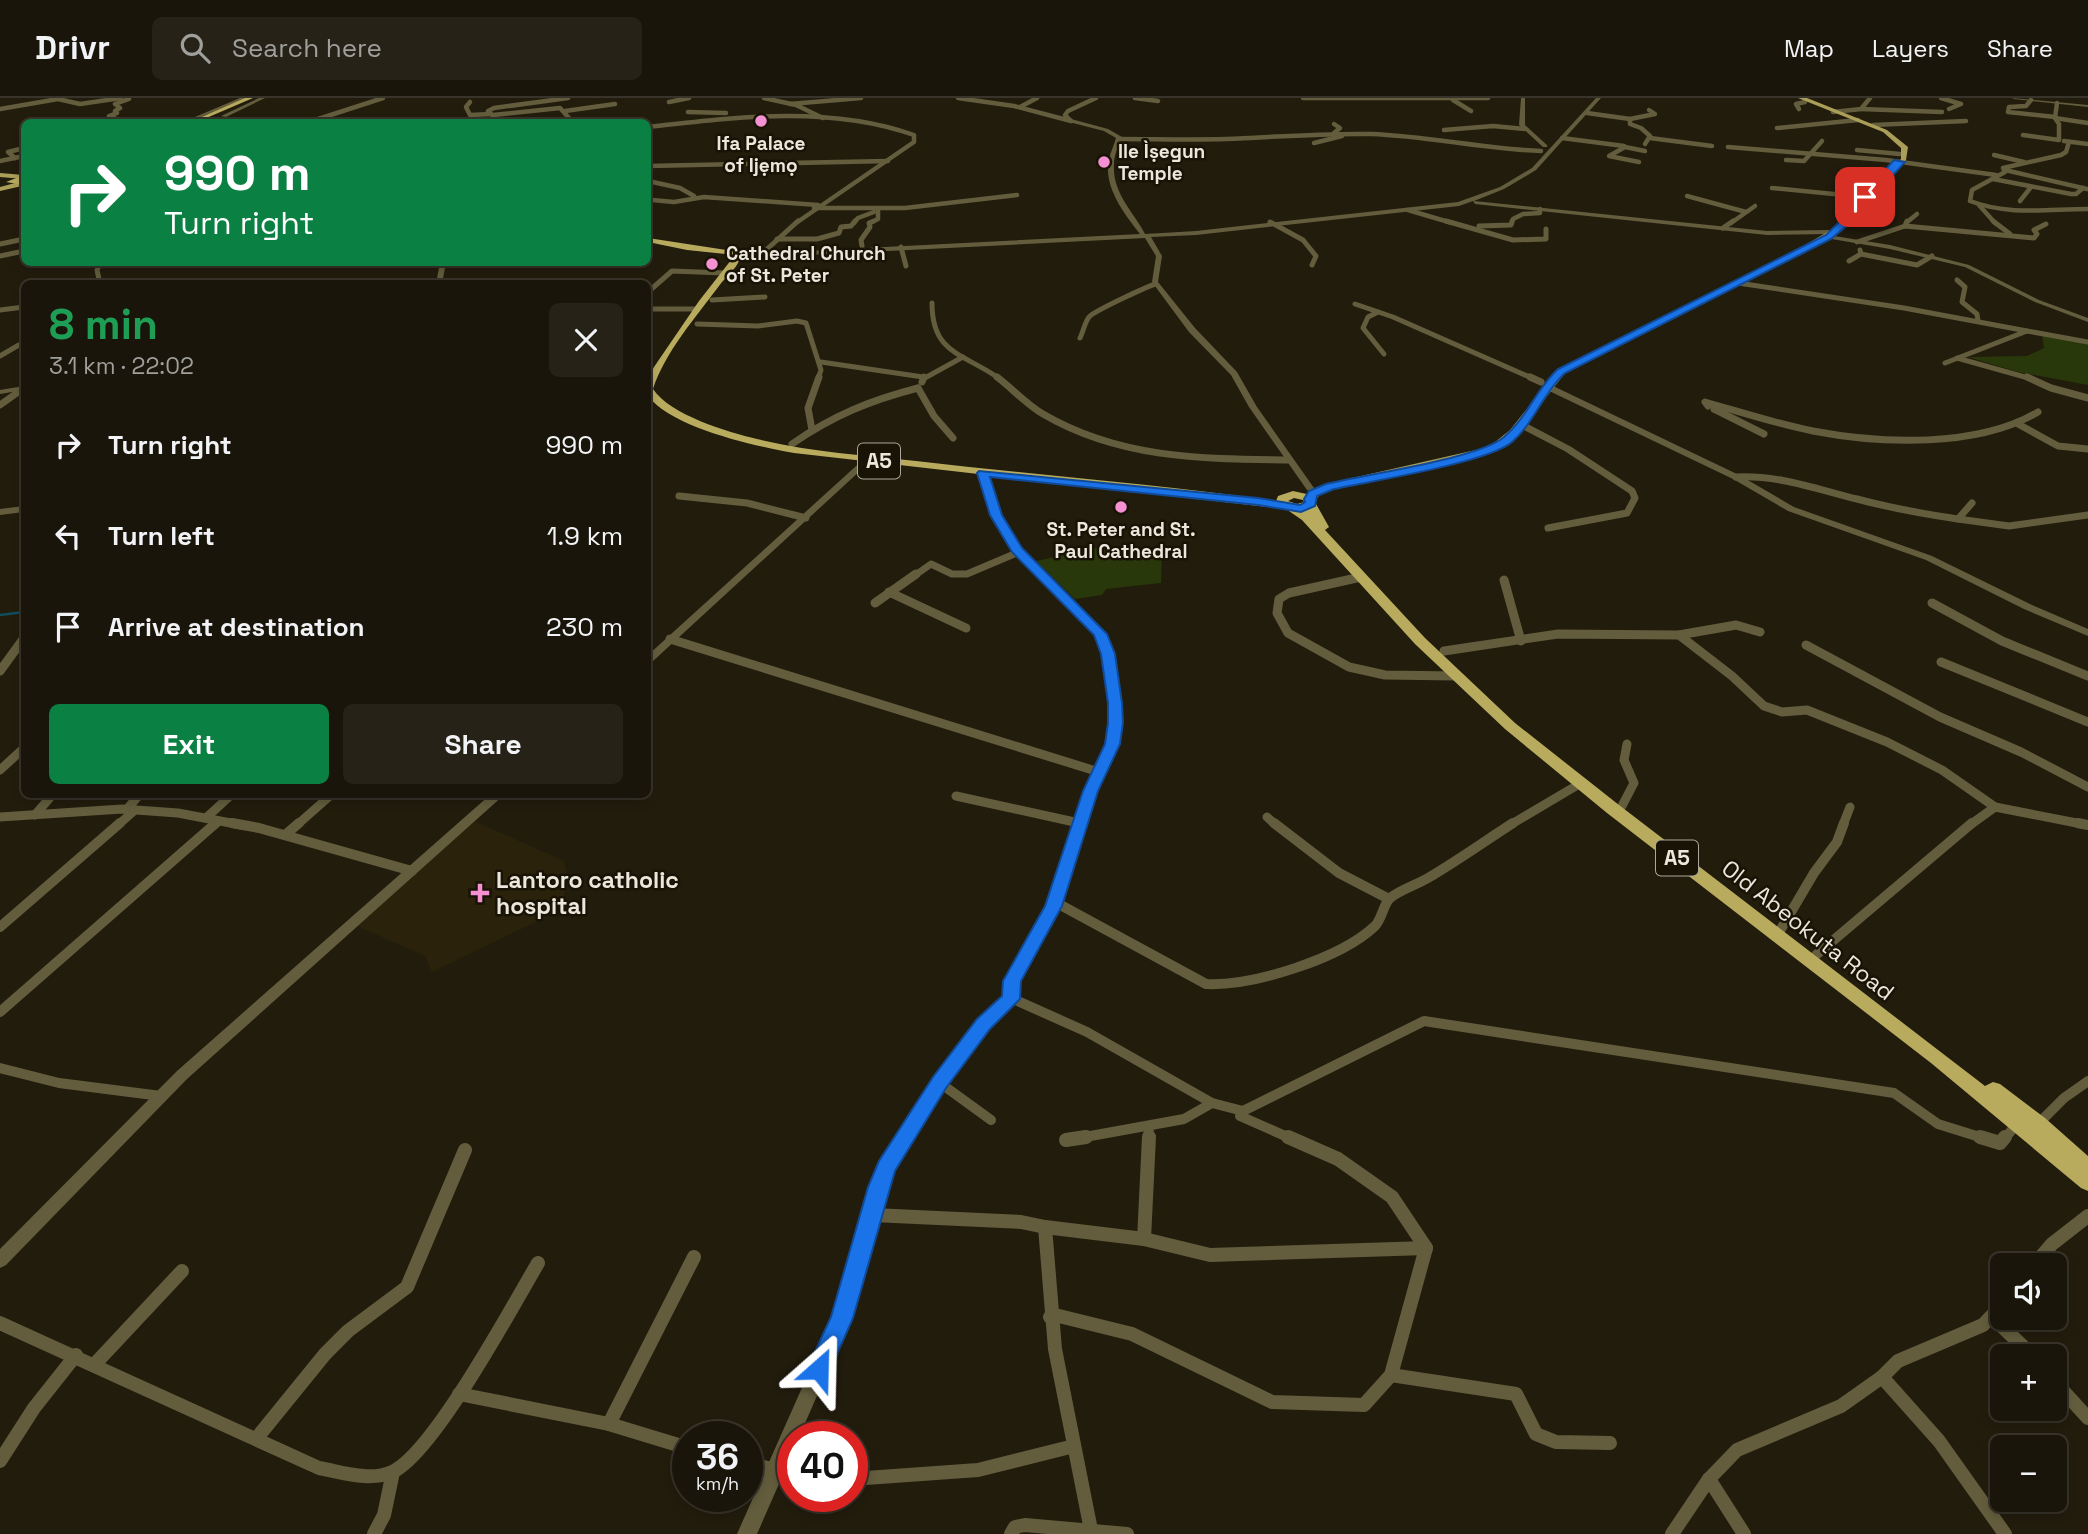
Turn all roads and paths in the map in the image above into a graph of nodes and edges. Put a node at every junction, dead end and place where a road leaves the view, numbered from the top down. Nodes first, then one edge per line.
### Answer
1 (26, 98) edge
2 (121, 98) edge
3 (127, 98) edge
4 (244, 98) edge
5 (250, 98) edge
6 (258, 98) edge
7 (263, 98) edge
8 (383, 98) edge
9 (531, 98) edge
10 (568, 98) edge
11 (689, 98) edge
12 (764, 98) edge
13 (861, 98) edge
14 (958, 98) edge
15 (1037, 98) edge
16 (1096, 98) edge
17 (1135, 98) edge
18 (1304, 98) edge
19 (1488, 98) edge
20 (1523, 98) edge
21 (1596, 98) edge
22 (1795, 98) edge
23 (1870, 98) edge
24 (1941, 98) edge
25 (2014, 98) edge
26 (1158, 100) dead end
27 (1452, 100) edge
28 (2031, 100) junction
29 (470, 102) dead end
30 (669, 102) dead end
31 (527, 103) junction
32 (1802, 103) edge
33 (2057, 103) junction
34 (615, 104) dead end
35 (790, 104) junction
36 (2088, 106) edge
37 (1020, 107) junction
38 (0, 109) edge
39 (1861, 109) junction
40 (1949, 109) dead end
41 (1649, 110) dead end
42 (565, 111) junction
43 (1471, 111) dead end
44 (688, 112) dead end
45 (1834, 112) junction
46 (1942, 112) dead end
47 (1587, 113) junction
48 (492, 114) junction
49 (569, 118) dead end
50 (733, 118) junction
51 (1630, 118) junction
52 (2055, 118) junction
53 (116, 119) edge
54 (193, 119) edge
55 (200, 119) edge
56 (208, 119) edge
57 (221, 119) edge
58 (318, 119) edge
59 (492, 119) edge
60 (830, 120) junction
61 (1855, 120) junction
62 (1071, 121) junction
63 (1966, 121) dead end
64 (2088, 123) edge
65 (1334, 124) dead end
66 (1873, 125) junction
67 (651, 127) edge
68 (1777, 128) dead end
69 (1525, 129) junction
70 (1444, 130) dead end
71 (1334, 133) junction
72 (1342, 135) junction
73 (2023, 135) dead end
74 (1562, 138) junction
75 (1650, 138) junction
76 (1119, 139) junction
77 (2059, 140) junction
78 (1822, 141) dead end
79 (2069, 142) junction
80 (1314, 143) dead end
81 (1644, 144) dead end
82 (2088, 144) edge
83 (1625, 146) junction
84 (1712, 146) dead end
85 (1728, 147) dead end
86 (21, 149) edge
87 (1857, 150) dead end
88 (1645, 151) dead end
89 (1542, 152) junction
90 (1809, 153) junction
91 (1994, 155) dead end
92 (21, 157) edge
93 (15, 158) junction
94 (1899, 159) junction
95 (1786, 160) dead end
96 (0, 161) edge
97 (889, 161) junction
98 (1639, 162) dead end
99 (2025, 162) junction
100 (651, 166) edge
101 (2005, 170) junction
102 (0, 176) edge
103 (1844, 176) dead end
104 (1994, 177) junction
105 (21, 181) edge
106 (651, 182) edge
107 (1877, 183) junction
108 (1503, 185) junction
109 (0, 186) edge
110 (2031, 187) junction
111 (1772, 188) dead end
112 (2086, 188) edge
113 (1017, 195) dead end
114 (695, 196) dead end
115 (1687, 196) dead end
116 (1864, 197) junction
117 (652, 200) dead end
118 (1472, 201) junction
119 (2020, 201) dead end
120 (1979, 205) junction
121 (816, 206) junction
122 (1755, 206) dead end
123 (1540, 209) junction
124 (2088, 209) edge
125 (878, 210) junction
126 (1408, 210) junction
127 (1746, 212) junction
128 (1917, 214) dead end
129 (1273, 223) junction
130 (2046, 224) dead end
131 (1471, 226) junction
132 (1905, 226) junction
133 (1723, 228) junction
134 (1546, 229) dead end
135 (1782, 234) junction
136 (2010, 234) junction
137 (1144, 235) junction
138 (1829, 235) junction
139 (777, 239) junction
140 (21, 240) edge
141 (651, 242) edge
142 (1858, 242) junction
143 (0, 244) edge
144 (862, 246) junction
145 (901, 247) junction
146 (1802, 248) junction
147 (765, 251) junction
148 (21, 252) edge
149 (1861, 254) junction
150 (743, 255) junction
151 (0, 256) edge
152 (1932, 257) junction
153 (1849, 261) dead end
154 (1312, 265) dead end
155 (906, 266) dead end
156 (724, 273) junction
157 (1957, 280) dead end
158 (1738, 283) junction
159 (1156, 284) junction
160 (651, 289) edge
161 (765, 297) dead end
162 (712, 300) junction
163 (932, 303) dead end
164 (1355, 304) dead end
165 (21, 307) edge
166 (651, 309) edge
167 (697, 309) junction
168 (0, 310) edge
169 (1378, 312) junction
170 (2088, 320) edge
171 (1978, 321) junction
172 (697, 324) junction
173 (2027, 331) junction
174 (1080, 338) dead end
175 (2088, 342) edge
176 (21, 344) edge
177 (0, 354) edge
178 (673, 354) junction
179 (1384, 354) dead end
180 (963, 357) junction
181 (1957, 358) junction
182 (821, 362) junction
183 (1945, 363) dead end
184 (923, 377) junction
185 (1544, 384) junction
186 (651, 387) edge
187 (21, 388) edge
188 (919, 388) junction
189 (21, 390) edge
190 (0, 392) edge
191 (651, 394) edge
192 (2088, 398) edge
193 (0, 405) edge
194 (2038, 412) dead end
195 (2018, 424) junction
196 (1522, 425) junction
197 (811, 430) junction
198 (1764, 434) dead end
199 (953, 438) dead end
200 (792, 444) junction
201 (2088, 449) edge
202 (869, 460) junction
203 (1289, 460) junction
204 (983, 473) junction
205 (1736, 477) junction
206 (679, 496) dead end
207 (1309, 496) junction
208 (1287, 503) junction
209 (1972, 503) dead end
210 (21, 508) edge
211 (0, 511) edge
212 (2087, 517) edge
213 (806, 518) junction
214 (1958, 519) junction
215 (1548, 528) dead end
216 (1019, 552) junction
217 (1361, 577) junction
218 (1504, 580) dead end
219 (889, 592) junction
220 (875, 603) dead end
221 (1932, 603) dead end
222 (966, 628) dead end
223 (1760, 632) dead end
224 (2088, 633) edge
225 (1679, 635) junction
226 (670, 639) junction
227 (1521, 641) junction
228 (21, 642) edge
229 (1806, 645) dead end
230 (1444, 651) junction
231 (651, 654) edge
232 (4, 662) edge
233 (1941, 662) dead end
234 (0, 671) edge
235 (1456, 676) junction
236 (2088, 676) edge
237 (2088, 722) edge
238 (1627, 744) dead end
239 (21, 751) edge
240 (0, 770) edge
241 (1099, 772) junction
242 (1581, 783) junction
243 (2088, 787) edge
244 (956, 796) dead end
245 (50, 798) edge
246 (138, 798) edge
247 (228, 798) edge
248 (327, 798) edge
249 (494, 798) edge
250 (1622, 806) junction
251 (1850, 807) dead end
252 (1995, 807) junction
253 (131, 810) junction
254 (35, 815) junction
255 (1267, 817) dead end
256 (206, 818) junction
257 (1, 819) edge
258 (218, 821) junction
259 (1079, 823) junction
260 (2088, 825) edge
261 (285, 835) junction
262 (412, 871) junction
263 (1389, 899) junction
264 (1055, 902) junction
265 (0, 927) edge
266 (1781, 929) junction
267 (1816, 955) junction
268 (1011, 999) junction
269 (0, 1012) edge
270 (0, 1068) edge
271 (2088, 1081) edge
272 (940, 1083) junction
273 (161, 1096) junction
274 (1212, 1103) junction
275 (1243, 1111) junction
276 (990, 1121) dead end
277 (2018, 1123) junction
278 (2038, 1124) junction
279 (1149, 1127) junction
280 (1066, 1140) dead end
281 (465, 1150) dead end
282 (2088, 1168) edge
283 (2088, 1182) edge
284 (873, 1215) junction
285 (2088, 1216) edge
286 (1045, 1227) junction
287 (1144, 1239) junction
288 (1426, 1248) junction
289 (2044, 1253) edge
290 (694, 1257) dead end
291 (0, 1260) edge
292 (538, 1263) dead end
293 (182, 1271) dead end
294 (1050, 1318) junction
295 (1990, 1318) edge
296 (0, 1323) edge
297 (2006, 1330) edge
298 (2020, 1344) edge
299 (76, 1355) junction
300 (94, 1365) junction
301 (1391, 1375) junction
302 (1882, 1377) junction
303 (459, 1394) junction
304 (2067, 1395) edge
305 (2088, 1418) edge
306 (609, 1424) junction
307 (256, 1439) junction
308 (672, 1443) edge
309 (1609, 1443) dead end
310 (1074, 1446) junction
311 (0, 1461) edge
312 (763, 1467) edge
313 (773, 1470) junction
314 (777, 1471) edge
315 (393, 1472) junction
316 (868, 1478) edge
317 (1709, 1479) junction
318 (1091, 1530) junction
319 (374, 1534) edge
320 (747, 1534) edge
321 (1011, 1534) edge
322 (1127, 1534) edge
323 (1672, 1534) edge
324 (1744, 1534) edge
325 (2005, 1534) edge

1 - 38 street
2 - 38 street
3 - 53 street
4 - 54 street
5 - 55 highway
6 - 56 highway
7 - 57 street
8 - 58 street
9 - 31 street
10 - 31 street
11 - 30 street
12 - 35 street
13 - 35 street
14 - 37 street
15 - 37 street
16 - 62 street
17 - 26 street
18 - 27 street
19 - 27 street
20 - 69 street
21 - 47 street
21 - 89 street
22 - 32 main road
23 - 39 street
24 - 40 street
25 - 28 street
27 - 43 street
28 - 33 street
28 - 52 street
29 - 48 street
31 - 48 street
32 - 45 main road
33 - 36 street
33 - 52 street
34 - 42 street
35 - 60 street
37 - 62 street
39 - 45 street
39 - 46 street
41 - 51 street
42 - 48 street
42 - 49 street
44 - 50 street
45 - 61 main road
47 - 51 street
47 - 74 street
48 - 59 street
50 - 60 street
50 - 67 street
51 - 75 street
52 - 64 street
52 - 77 street
60 - 97 street
61 - 66 main road
61 - 68 street
61 - 94 main road
62 - 76 street
63 - 66 street
65 - 71 street
66 - 94 main road
69 - 70 street
69 - 89 street
71 - 72 street
71 - 76 street
72 - 80 street
72 - 89 street
73 - 77 street
74 - 83 street
74 - 89 street
75 - 81 street
75 - 84 street
76 - 137 street
77 - 79 street
78 - 90 street
79 - 82 street
79 - 99 street
83 - 88 street
83 - 98 street
85 - 90 street
86 - 93 street
87 - 94 street
89 - 108 street
89 - 108 street
90 - 94 street
90 - 95 street
91 - 99 street
92 - 93 street
93 - 96 street
94 - 104 street
94 - 107 main road
94 - 138 main road
97 - 100 street
97 - 121 street
99 - 101 street
101 - 104 street
101 - 112 street
102 - 105 main road
102 - 105 main road
103 - 107 street
104 - 110 street
104 - 120 street
105 - 109 main road
106 - 114 street
107 - 116 main road
108 - 118 street
108 - 129 street
110 - 112 street
110 - 119 street
111 - 116 street
113 - 125 street
115 - 127 street
116 - 138 main road
117 - 121 street
118 - 123 street
118 - 126 street
120 - 124 street
120 - 136 street
121 - 125 street
121 - 139 street
122 - 127 street
123 - 131 street
123 - 133 street
125 - 139 street
125 - 144 street
126 - 129 street
126 - 131 street
127 - 133 street
128 - 132 street
129 - 137 street
129 - 154 street
130 - 136 street
131 - 134 street
132 - 136 street
132 - 142 street
133 - 135 street
135 - 138 street
135 - 146 street
137 - 144 street
137 - 145 street
137 - 159 street
138 - 142 street
138 - 146 main road
138 - 158 main road
139 - 147 street
140 - 143 street
141 - 150 highway
142 - 149 street
142 - 152 street
144 - 147 street
145 - 150 street
145 - 155 street
146 - 185 main road
147 - 150 street
148 - 151 street
149 - 152 street
149 - 153 street
150 - 156 highway, A5
150 - 162 highway, A5
152 - 170 street
156 - 160 street
156 - 167 highway, A5
157 - 171 street
158 - 171 street
158 - 185 main road
159 - 174 street
159 - 203 street
161 - 162 street
162 - 172 highway, A5
163 - 180 street
164 - 169 street
165 - 168 street
166 - 167 street
167 - 178 highway, A5
169 - 179 street
169 - 185 street
171 - 173 street
172 - 178 highway, A5
172 - 182 street
173 - 175 street
173 - 181 street
176 - 177 street
178 - 186 highway, A5
178 - 200 highway, A5
180 - 184 street
180 - 203 street
181 - 183 street
181 - 192 street
182 - 184 street
182 - 197 street
184 - 188 street
185 - 196 main road
185 - 205 street
185 - 207 main road
187 - 190 street
188 - 197 street
188 - 199 street
189 - 193 street
191 - 202 highway, A5
194 - 195 street
195 - 198 street
195 - 201 street
196 - 207 main road
196 - 215 street
197 - 200 street
200 - 208 highway, A5
202 - 204 highway, A5
202 - 213 street
203 - 207 street
204 - 208 highway, A5
204 - 216 street
205 - 214 street
205 - 224 street
206 - 213 street
207 - 208 highway
207 - 230 highway, Old Abeokuta Road / A5
208 - 217 highway, Old Abeokuta Road / A5
209 - 214 street
210 - 211 street
212 - 214 street
213 - 226 street
216 - 219 street
216 - 241 street
217 - 235 highway, Old Abeokuta Road / A5
217 - 235 street
218 - 227 street
219 - 220 street
219 - 222 street
221 - 236 street
223 - 225 street
225 - 227 street
225 - 252 street
226 - 231 street
226 - 241 street
227 - 230 street
228 - 232 street
229 - 243 street
230 - 250 highway, Old Abeokuta Road / A5
232 - 234 street
233 - 237 street
235 - 242 highway, Old Abeokuta Road / A5
238 - 250 street
239 - 240 street
241 - 259 street
242 - 263 street
242 - 277 highway, Old Abeokuta Road / A5
244 - 259 street
245 - 254 street
246 - 253 street
247 - 256 street
248 - 261 street
249 - 262 street
250 - 266 highway, Old Abeokuta Road / A5
251 - 266 street
252 - 260 street
252 - 267 street
253 - 254 street
253 - 256 street
253 - 265 street
254 - 257 street
255 - 263 street
256 - 258 street
258 - 261 street
258 - 269 street
259 - 264 street
261 - 262 street
262 - 273 street
263 - 264 street
264 - 268 street
266 - 267 highway, Old Abeokuta Road / A5
267 - 278 highway, Old Abeokuta Road / A5
268 - 272 street
268 - 274 street
270 - 273 street
271 - 278 street
272 - 276 street
272 - 284 street
273 - 291 street
274 - 275 street
274 - 279 street
275 - 277 street
275 - 288 street
277 - 283 highway, Old Abeokuta Road / A5
278 - 282 highway, Old Abeokuta Road / A5
279 - 280 street
279 - 287 street
281 - 307 street
284 - 286 street
284 - 313 street
285 - 289 street
286 - 287 street
286 - 294 street
287 - 288 street
288 - 301 street
290 - 306 street
292 - 303 street
293 - 300 street
294 - 301 street
294 - 310 street
295 - 302 street
296 - 299 street
297 - 298 street
299 - 300 street
299 - 311 street
300 - 307 street
301 - 309 street
302 - 317 street
302 - 325 street
303 - 306 street
303 - 315 street
304 - 305 street
306 - 308 street
307 - 315 street
310 - 316 street
310 - 318 street
312 - 313 street
313 - 314 street
313 - 320 street
315 - 319 street
317 - 323 street
317 - 324 street
318 - 321 street
318 - 322 street

